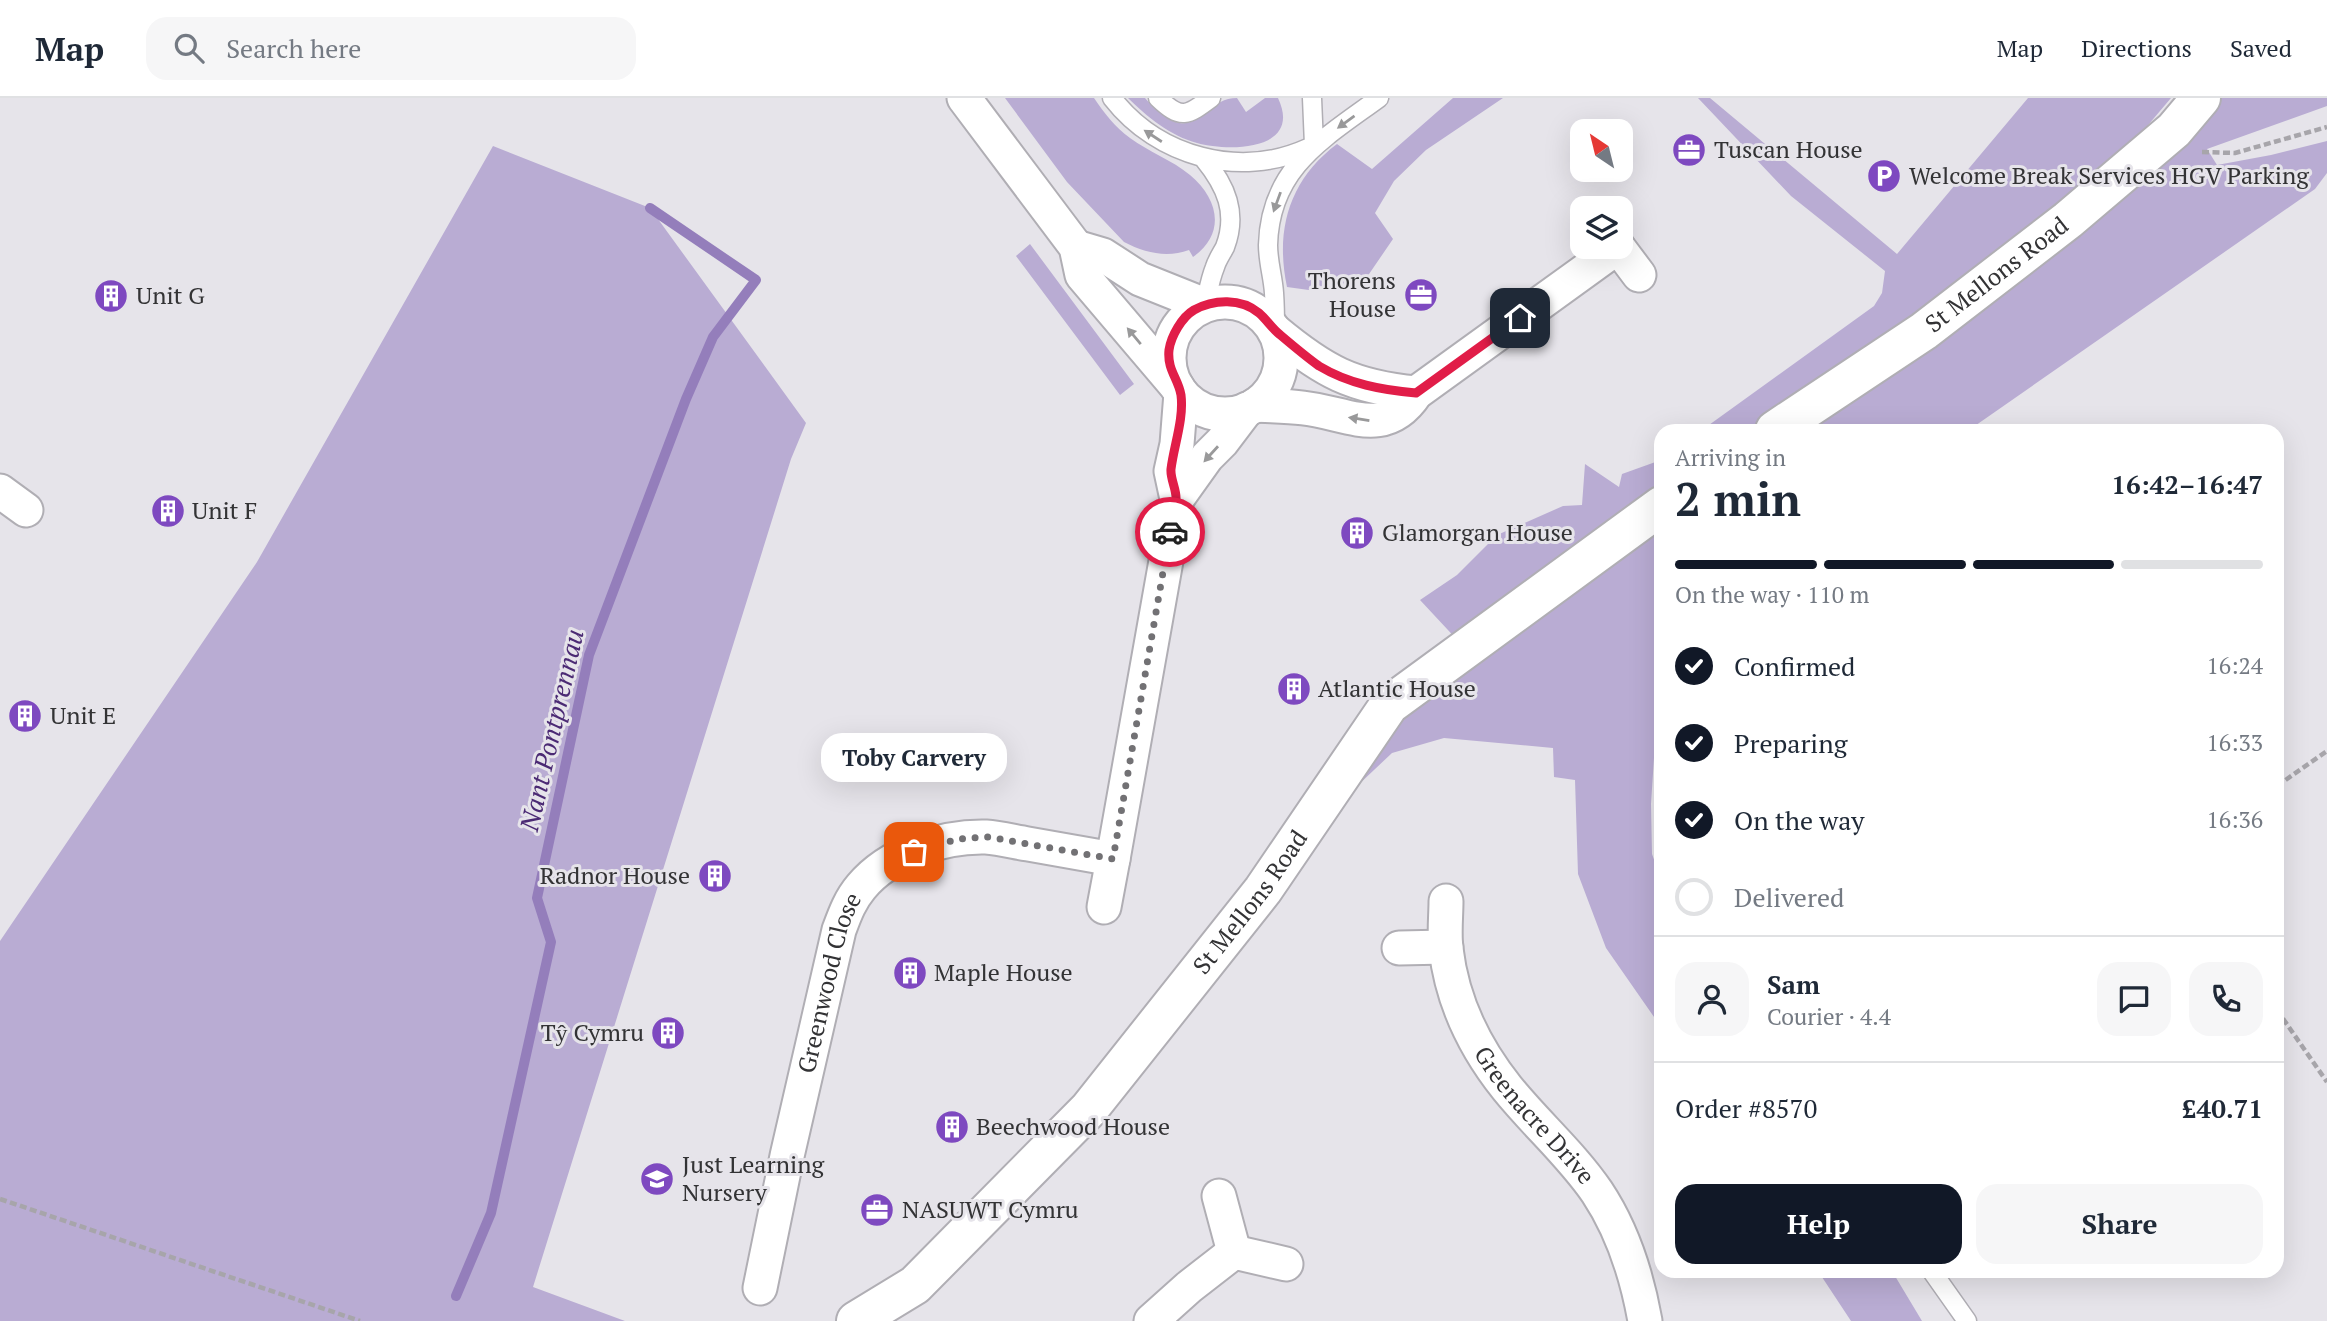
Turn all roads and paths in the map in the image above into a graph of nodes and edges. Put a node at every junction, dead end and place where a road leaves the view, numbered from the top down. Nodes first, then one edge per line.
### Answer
1 (964, 98) edge
2 (1112, 98) edge
3 (1158, 98) edge
4 (1211, 98) edge
5 (1379, 98) edge
6 (2201, 98) edge
7 (1314, 99) edge
8 (2327, 127) edge
9 (2160, 142) junction
10 (1314, 145) junction
11 (1204, 159) junction
12 (1076, 247) junction
13 (1592, 259) edge
14 (1631, 259) edge
15 (1639, 275) dead end
16 (1205, 305) junction
17 (1275, 331) junction
18 (1179, 391) junction
19 (1416, 393) junction
20 (1251, 407) junction
21 (1784, 424) edge
22 (1177, 499) junction
23 (1654, 511) edge
24 (2327, 751) edge
25 (2284, 781) edge
26 (1113, 859) junction
27 (1446, 901) dead end
28 (1104, 907) dead end
29 (1446, 947) junction
30 (1399, 948) dead end
31 (2284, 1020) edge
32 (2327, 1082) edge
33 (1219, 1196) dead end
34 (0, 1199) edge
35 (1234, 1252) junction
36 (1286, 1264) dead end
37 (1937, 1278) edge
38 (760, 1288) dead end
39 (360, 1321) edge
40 (856, 1321) edge
41 (1152, 1321) edge
42 (1645, 1321) edge
43 (1967, 1321) edge

1 - 12 street
11 -> 2 lane
3 - 4 lane
5 -> 10 lane
6 - 9 main road, St Mellons Road
7 - 10 lane
8 - 9 path
9 - 21 main road, St Mellons Road
10 - 11 lane
10 -> 17 lane
11 - 16 lane
12 - 16 street
18 -> 12 street
13 - 19 street
14 - 15 street
16 - 17 street
16 - 18 street
17 - 19 street
17 - 20 street
18 - 20 street
18 - 22 street
19 -> 20 street
20 -> 22 street
22 - 26 street
23 - 40 main road, St Mellons Road
24 - 25 path
26 - 28 street
26 - 38 street, Greenwood Close
27 - 29 street, Greenacre Drive
29 - 30 street
29 - 42 street, Greenacre Drive
31 - 32 path
33 - 35 street
34 - 39 path
35 - 36 street
35 - 41 street
37 - 43 lane

